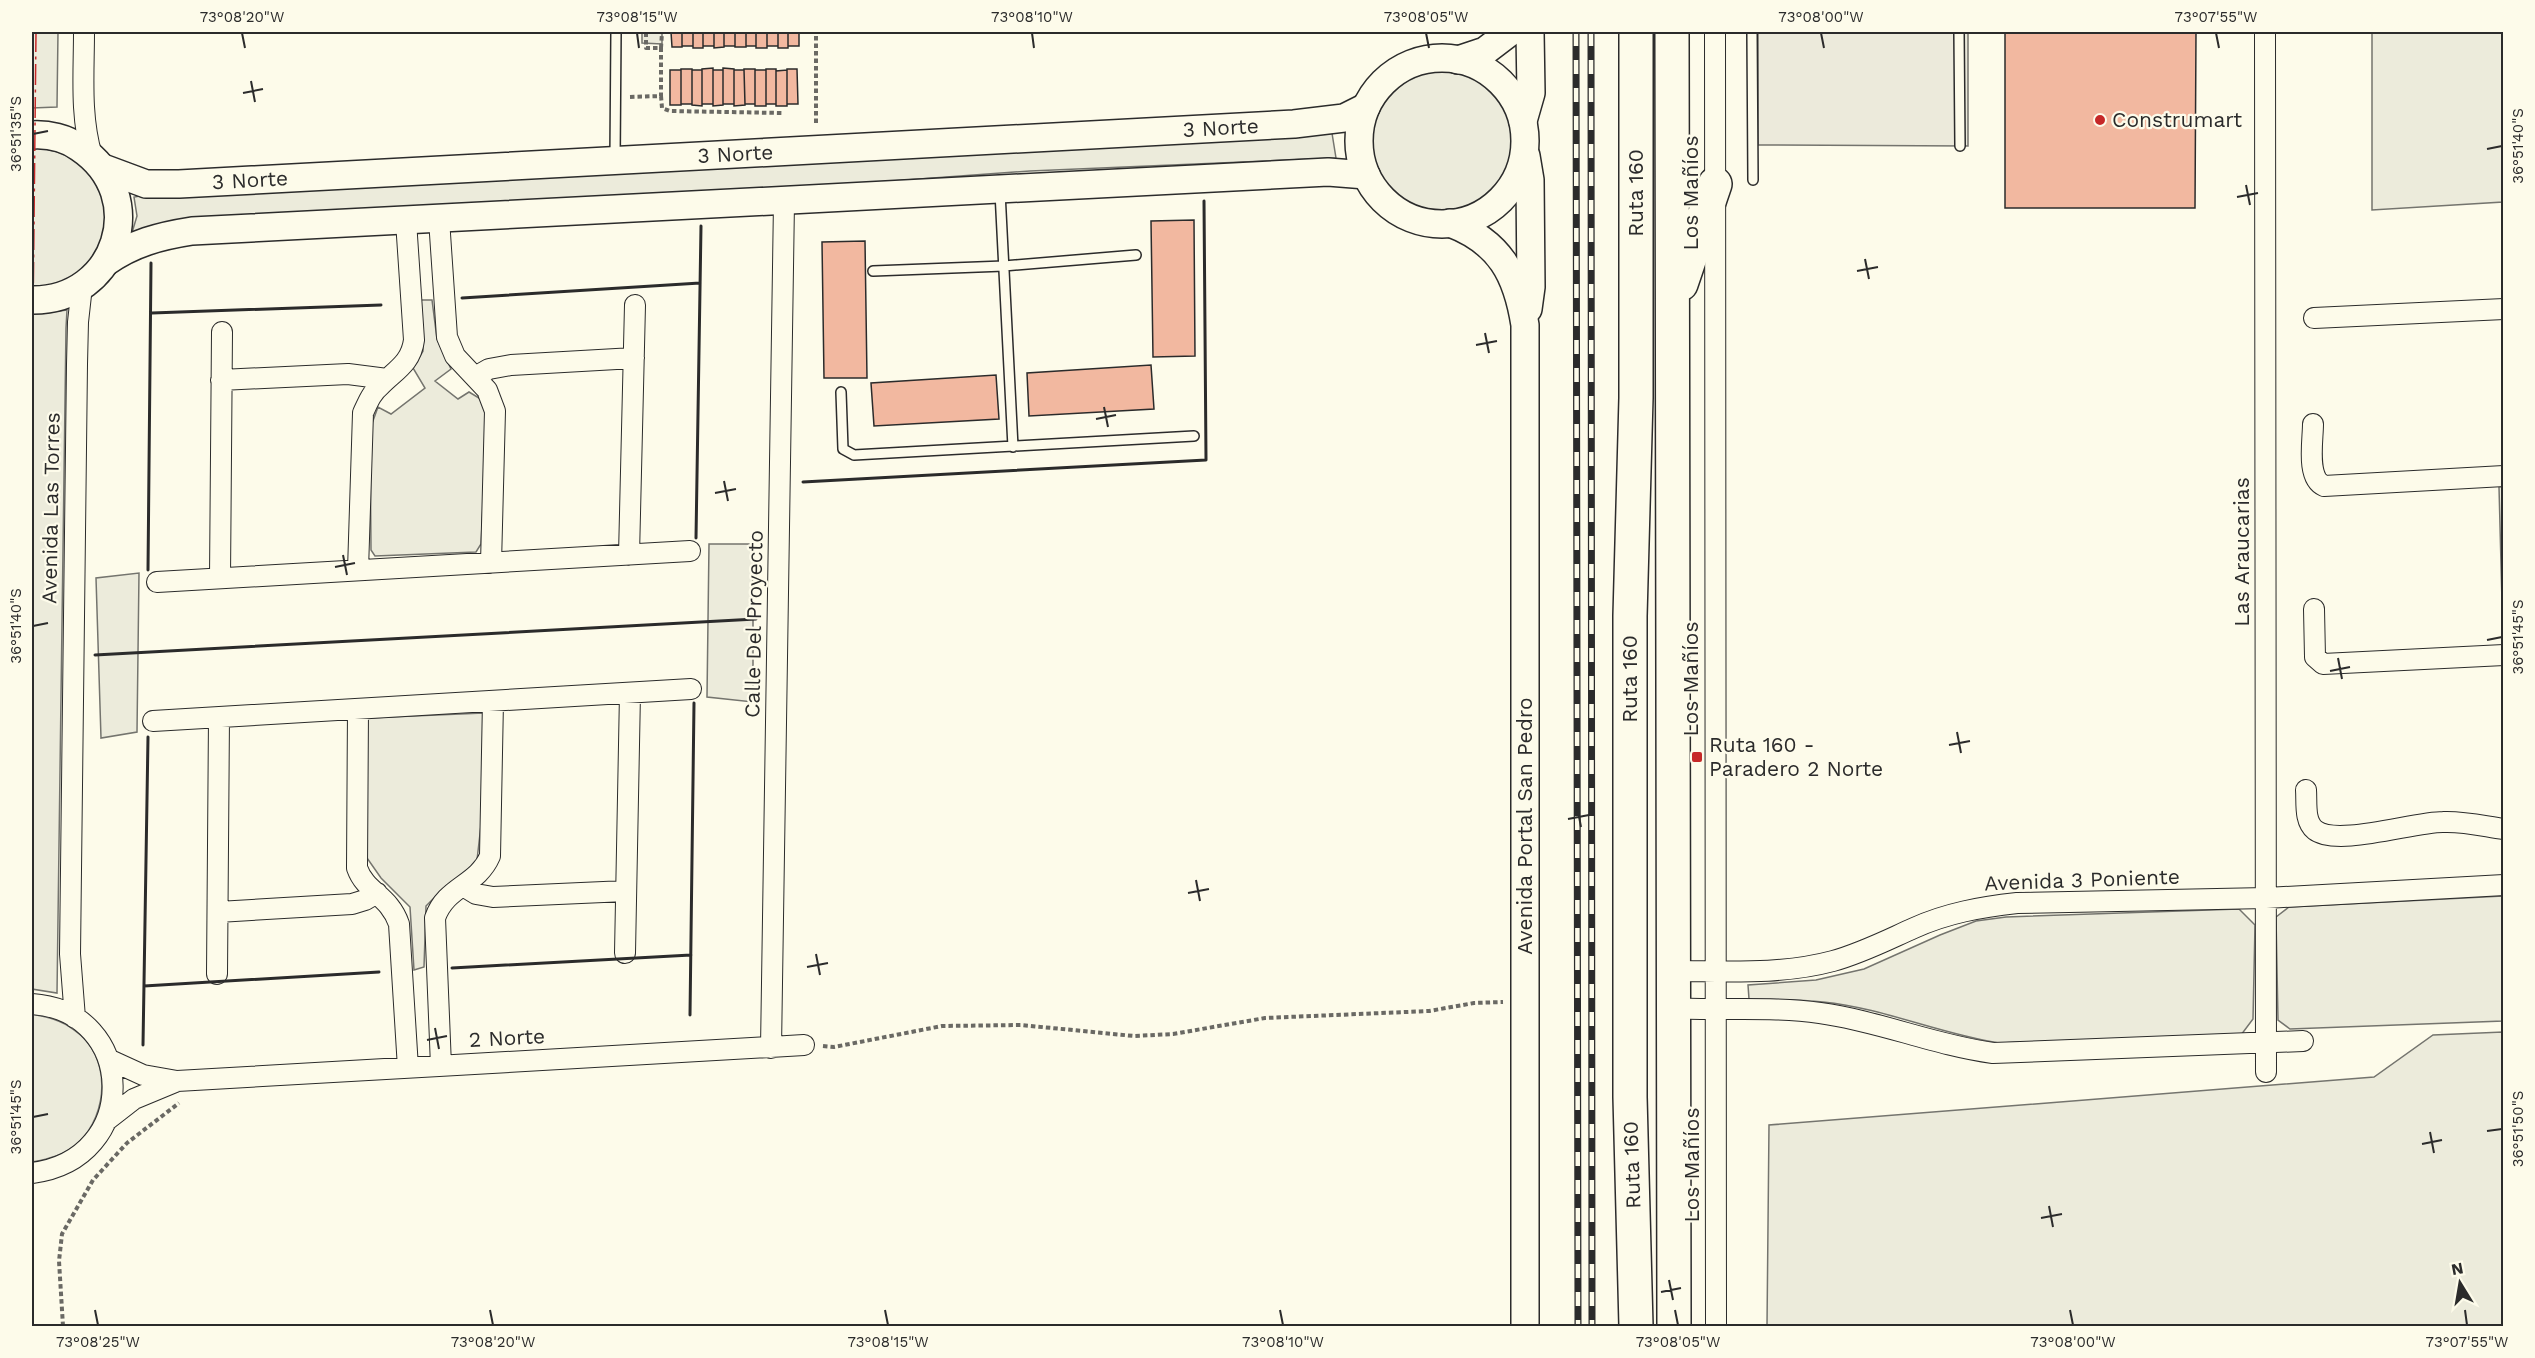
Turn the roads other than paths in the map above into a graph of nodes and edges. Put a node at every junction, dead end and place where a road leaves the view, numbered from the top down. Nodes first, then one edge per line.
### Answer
1 (84, 32) edge
2 (616, 32) edge
3 (1510, 32) edge
4 (1530, 32) edge
5 (1636, 32) edge
6 (1672, 32) edge
7 (1715, 32) edge
8 (1752, 32) edge
9 (1959, 32) edge
10 (2265, 32) edge
11 (1458, 60) junction
12 (1366, 107) junction
13 (1523, 121) junction
14 (32, 135) edge
15 (1960, 146) dead end
16 (1524, 151) junction
17 (615, 161) junction
18 (97, 162) junction
19 (1366, 175) junction
20 (1753, 180) dead end
21 (1715, 184) junction
22 (999, 190) junction
23 (784, 202) junction
24 (439, 219) junction
25 (406, 221) junction
26 (1450, 223) junction
27 (1136, 255) dead end
28 (106, 262) junction
29 (1004, 266) junction
30 (873, 271) dead end
31 (82, 286) junction
32 (32, 300) edge
33 (635, 305) dead end
34 (2504, 309) edge
35 (1672, 311) junction
36 (2314, 318) dead end
37 (1525, 325) junction
38 (222, 332) dead end
39 (634, 358) junction
40 (475, 377) junction
41 (387, 379) junction
42 (221, 381) junction
43 (841, 392) dead end
44 (2313, 424) dead end
45 (1194, 436) dead end
46 (1013, 447) junction
47 (2504, 476) edge
48 (690, 551) dead end
49 (629, 555) junction
50 (491, 563) junction
51 (358, 570) junction
52 (220, 578) junction
53 (157, 582) dead end
54 (2314, 609) dead end
55 (2504, 655) edge
56 (691, 689) dead end
57 (630, 693) junction
58 (493, 701) junction
59 (358, 709) junction
60 (219, 717) junction
61 (153, 721) dead end
62 (2306, 790) dead end
63 (2504, 830) edge
64 (2504, 885) edge
65 (463, 886) junction
66 (626, 891) junction
67 (377, 893) junction
68 (2266, 898) junction
69 (218, 912) junction
70 (625, 953) dead end
71 (1673, 971) junction
72 (1716, 971) junction
73 (217, 974) dead end
74 (1630, 991) junction
75 (32, 1004) edge
76 (1674, 1008) junction
77 (1716, 1010) junction
78 (75, 1018) junction
79 (2303, 1041) dead end
80 (2266, 1044) junction
81 (804, 1045) dead end
82 (771, 1047) junction
83 (108, 1059) junction
84 (441, 1066) junction
85 (408, 1068) junction
86 (2266, 1072) dead end
87 (177, 1081) junction
88 (107, 1120) junction
89 (32, 1173) edge
90 (1525, 1326) edge
91 (1636, 1326) edge
92 (1674, 1326) edge
93 (1716, 1326) edge

1 - 18 street
2 - 17 lane
3 - 11 street
4 - 13 street
5 - 74 highway, Ruta 160
6 - 35 highway, Ruta 160
7 - 21 street, Los Mañíos
8 - 20 lane
9 - 15 lane
10 - 68 street, Las Araucarias
11 - 12 street
11 - 13 street
12 - 17 street, 3 Norte
12 - 19 street
13 - 16 street
14 - 18 street, 3 Norte
16 - 26 street
16 - 37 street, Avenida Portal San Pedro
17 - 18 street, 3 Norte
18 - 28 street
19 - 22 street
19 - 26 street
21 - 35 highway
21 - 72 street, Los Mañíos
22 - 23 street
22 - 29 lane
23 - 24 street
23 - 82 street, Calle Del Proyecto
24 - 25 street
24 - 40 street
25 - 28 street
25 - 41 street
26 - 37 street, Avenida Portal San Pedro
27 - 29 lane
28 - 31 street
29 - 30 lane
29 - 46 lane
31 - 32 street
31 - 78 street, Avenida Las Torres
33 - 39 street
34 - 36 street
35 - 71 highway, Ruta 160
37 - 90 street, Avenida Portal San Pedro
38 - 42 street
39 - 40 street
39 - 49 street
40 - 50 street
41 - 42 street
41 - 51 street
42 - 52 street
43 - 46 lane
44 - 47 street
45 - 46 lane
48 - 49 street
49 - 50 street
50 - 51 street
51 - 52 street
52 - 53 street
54 - 55 street
56 - 57 street
57 - 58 street
57 - 66 street
58 - 59 street
58 - 65 street
59 - 60 street
59 - 67 street
60 - 61 street
60 - 69 street
62 - 63 street
64 - 68 street, Avenida 3 Poniente
65 - 66 street
65 - 84 street
66 - 70 street
67 - 69 street
67 - 85 street
68 - 72 street, Avenida 3 Poniente
68 - 80 street, Las Araucarias
69 - 73 street
71 - 72 street, Avenida 3 Poniente
71 - 74 highway
71 - 76 highway, Ruta 160
72 - 77 street, Los Mañíos
74 - 76 highway
74 - 91 highway, Ruta 160
75 - 78 street
76 - 77 street
76 - 92 highway, Ruta 160
77 - 80 street
77 - 93 street, Los Mañíos
78 - 83 street
79 - 80 street
80 - 86 street, Las Araucarias
81 - 82 street, 2 Norte
82 - 84 street, 2 Norte
83 - 87 street, 2 Norte
83 - 88 street
84 - 85 street, 2 Norte
85 - 87 street, 2 Norte
87 - 88 street, 2 Norte
88 - 89 street

